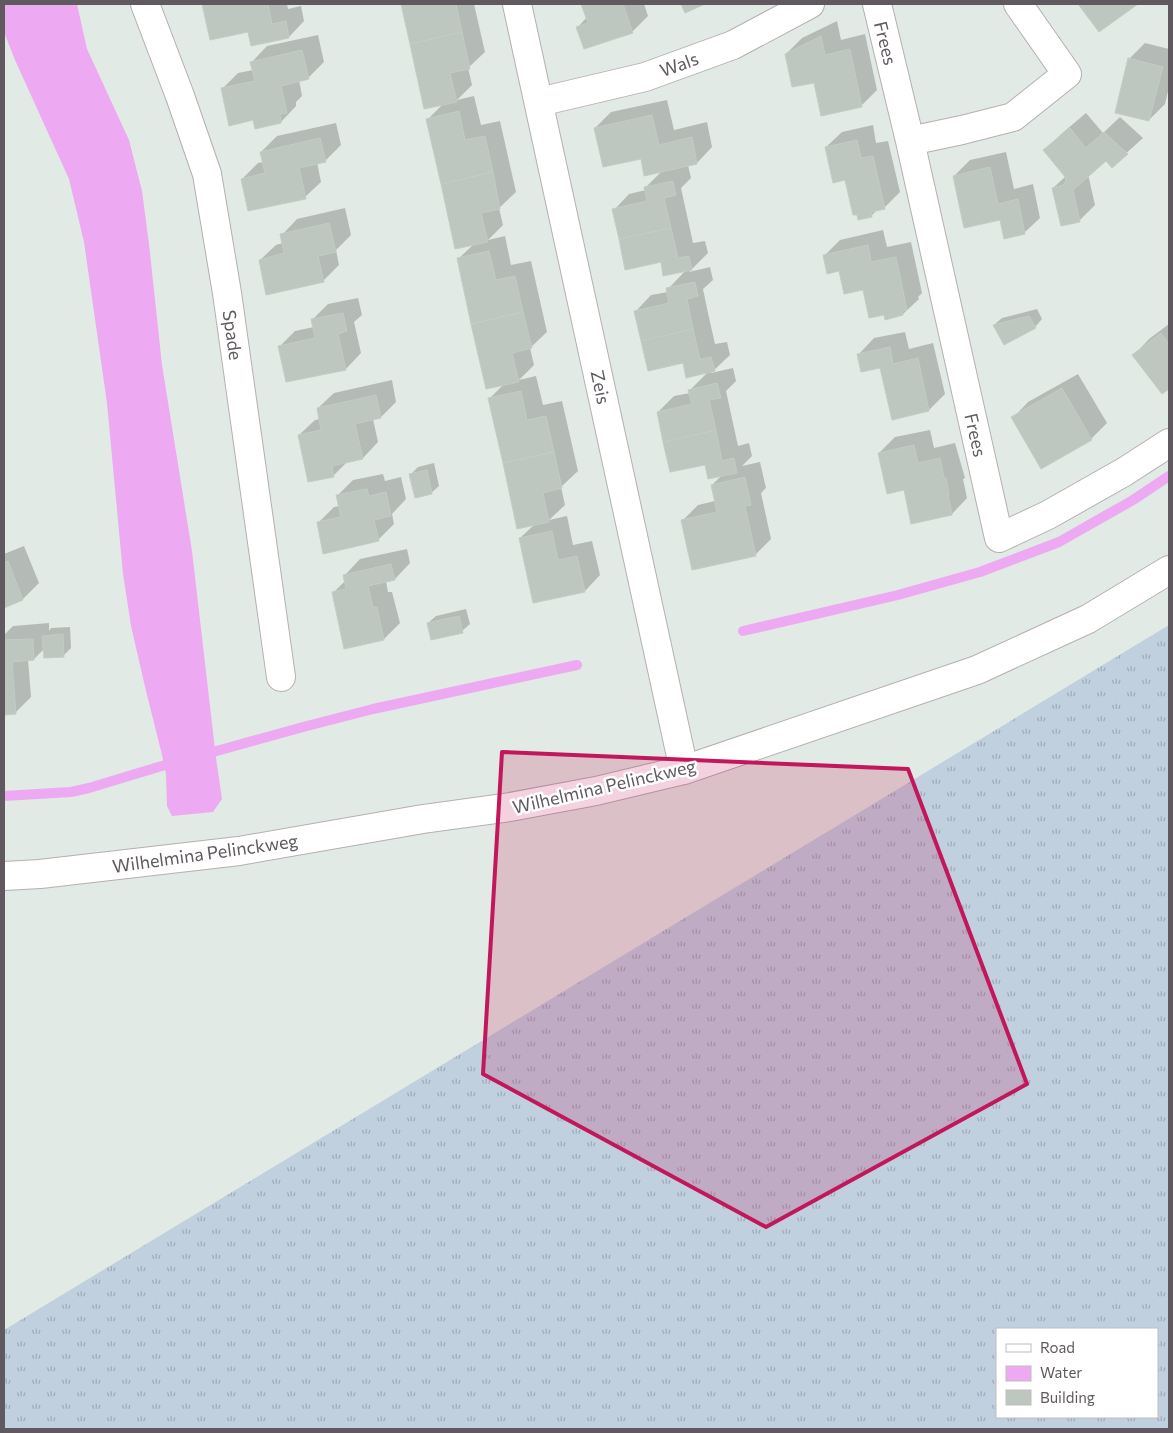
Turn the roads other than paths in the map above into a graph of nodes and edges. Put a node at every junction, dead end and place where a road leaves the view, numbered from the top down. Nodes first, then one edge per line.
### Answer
1 (145, 4) edge
2 (517, 4) edge
3 (810, 4) edge
4 (877, 4) edge
5 (1018, 4) edge
6 (539, 102) junction
7 (910, 141) junction
8 (1169, 444) edge
9 (1169, 570) edge
10 (281, 676) dead end
11 (684, 770) junction
12 (4, 876) edge

1 - 10 street, Spade
2 - 6 street, Zeis
3 - 6 street, Wals
4 - 7 street, Frees
5 - 7 street
6 - 11 street, Zeis
7 - 8 street, Frees
9 - 11 street, Wilhelmina Pelinckweg
11 - 12 street, Wilhelmina Pelinckweg

